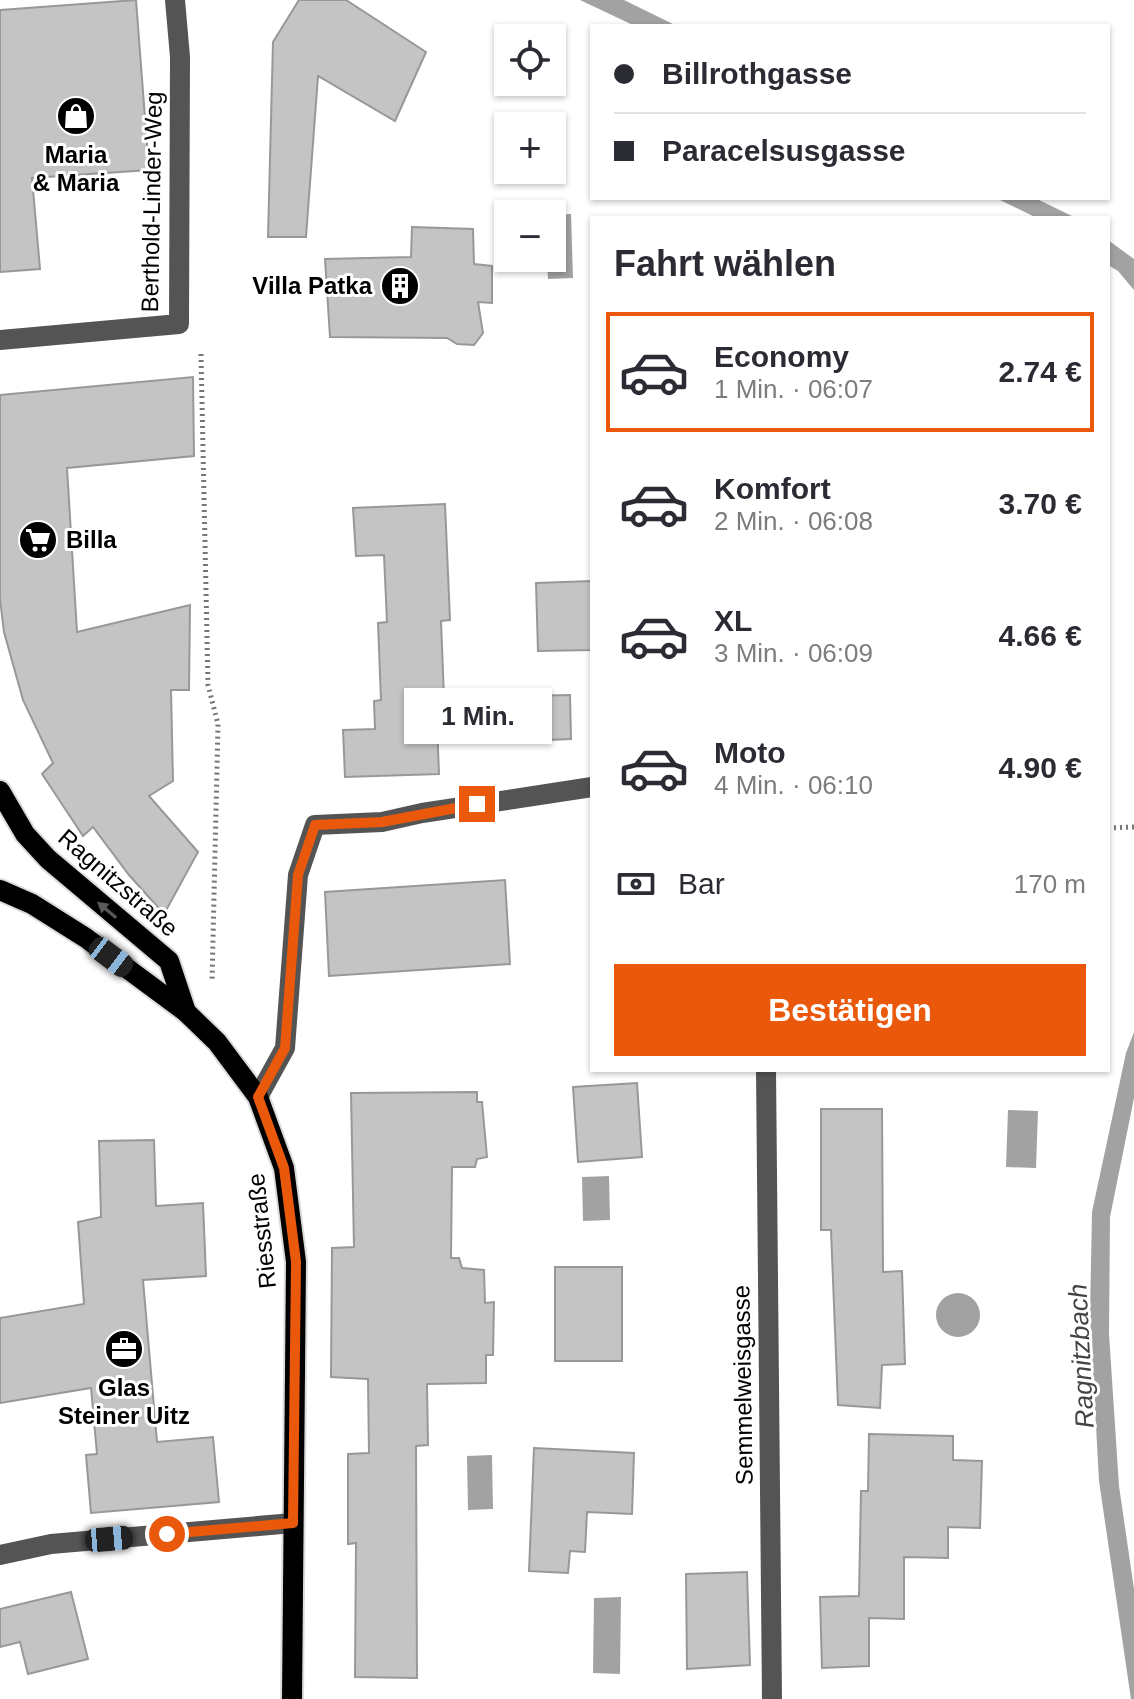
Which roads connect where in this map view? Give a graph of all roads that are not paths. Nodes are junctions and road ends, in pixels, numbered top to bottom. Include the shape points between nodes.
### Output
1 (175, 0) edge
2 (0, 340) edge
3 (590, 787) edge
4 (1, 795) edge
5 (0, 826) edge
6 (0, 890) edge
7 (186, 1012) junction
8 (766, 1072) edge
9 (258, 1097) junction
10 (293, 1523) junction
11 (0, 1555) edge
12 (292, 1699) edge
13 (772, 1699) edge

1 - 2 street, Berthold-Linder-Weg via 180,57 179,324
3 - 9 street via 382,822 315,825 298,875 285,1048
4 - 5 main road, Ragnitzstraße
7 -> 4 main road, Ragnitzstraße via 169,961 48,859
6 - 7 main road, Riesstraße via 86,938
7 - 9 main road, Riesstraße via 217,1042
8 - 13 street, Semmelweisgasse
9 - 10 main road, Riesstraße via 284,1168 296,1262
10 - 11 street via 51,1544
10 - 12 main road, Riesstraße

